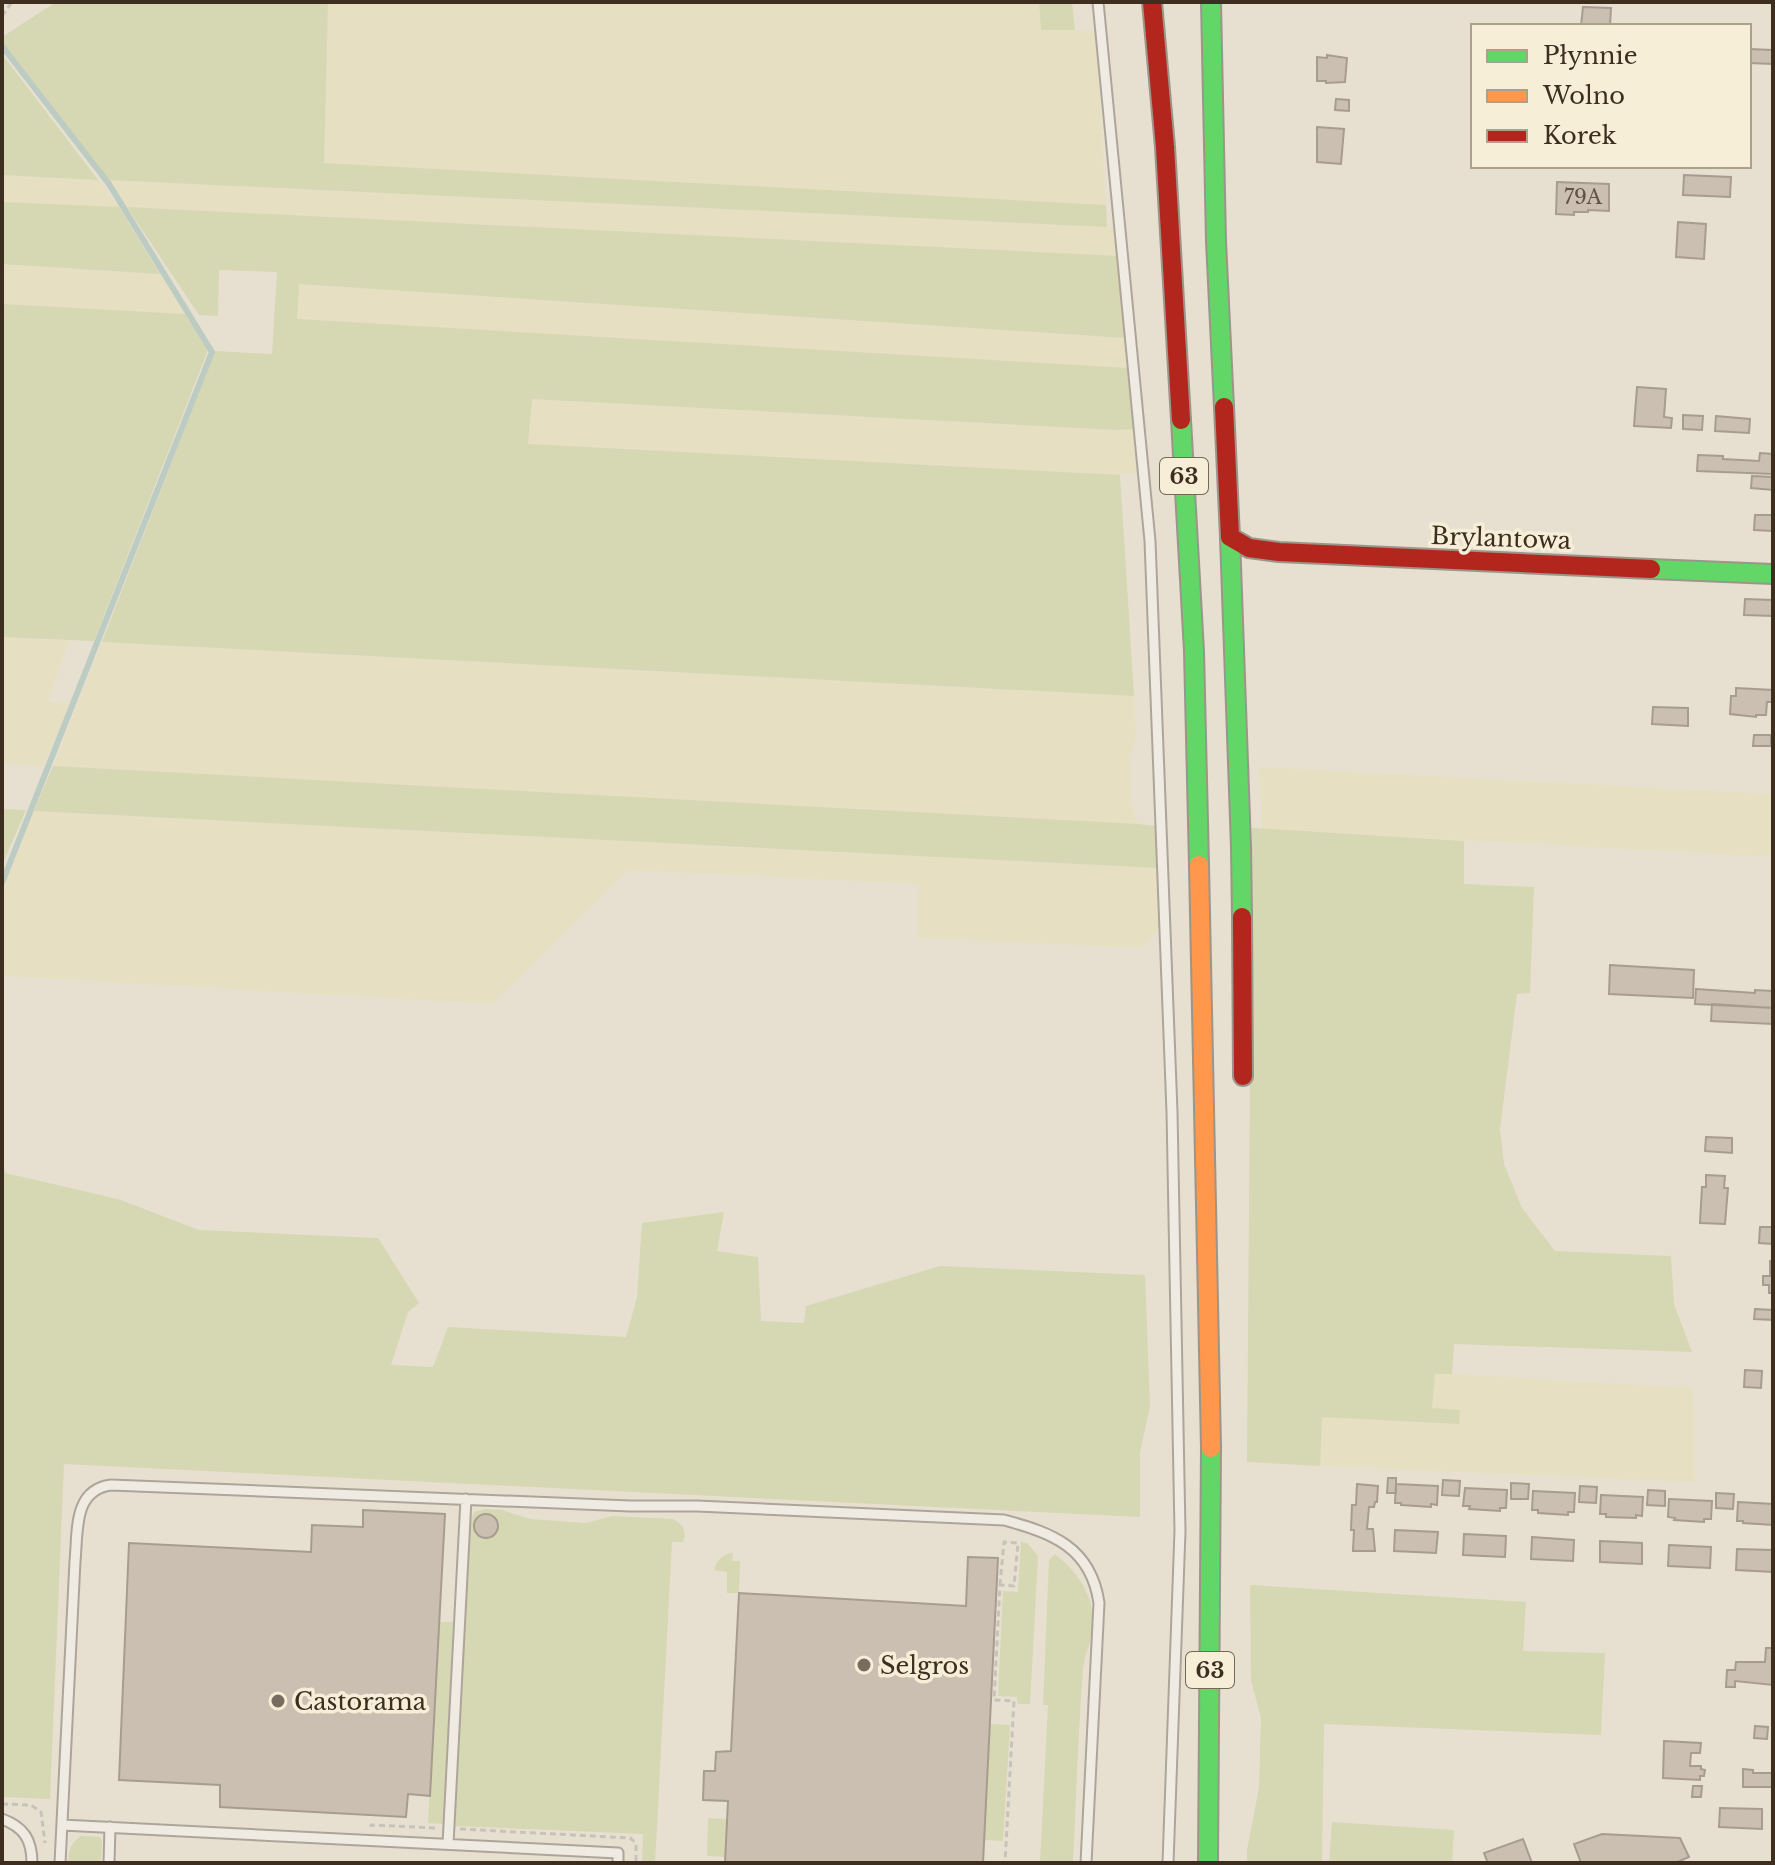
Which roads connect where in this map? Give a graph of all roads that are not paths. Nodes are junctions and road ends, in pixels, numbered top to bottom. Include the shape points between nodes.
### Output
1 (1098, 2) edge
2 (1152, 2) edge
3 (1211, 2) edge
4 (1230, 537) junction
5 (1773, 574) edge
6 (1243, 1076) dead end
7 (466, 1499) junction
8 (2, 1819) edge
9 (62, 1825) junction
10 (110, 1827) junction
11 (448, 1844) junction
12 (32, 1863) edge
13 (60, 1863) edge
14 (109, 1863) edge
15 (618, 1863) edge
16 (1086, 1863) edge
17 (1168, 1863) edge
18 (1208, 1863) edge

1 - 17 lane via 1150,541 1172,1112 1180,1531
2 - 18 main road, 63 via 1194,651 1212,1477
3 - 4 main road
4 - 5 main road, Brylantowa via 1249,548 1279,552
4 - 6 main road
7 - 9 lane via 111,1485 93,1490 82,1504 75,1561
7 - 11 lane
7 - 16 lane via 1004,1520 1046,1533 1085,1563 1099,1603
8 - 12 lane via 19,1828 32,1847
9 - 10 lane
9 - 13 lane
10 - 11 lane
10 - 14 lane
11 - 15 lane via 618,1853

